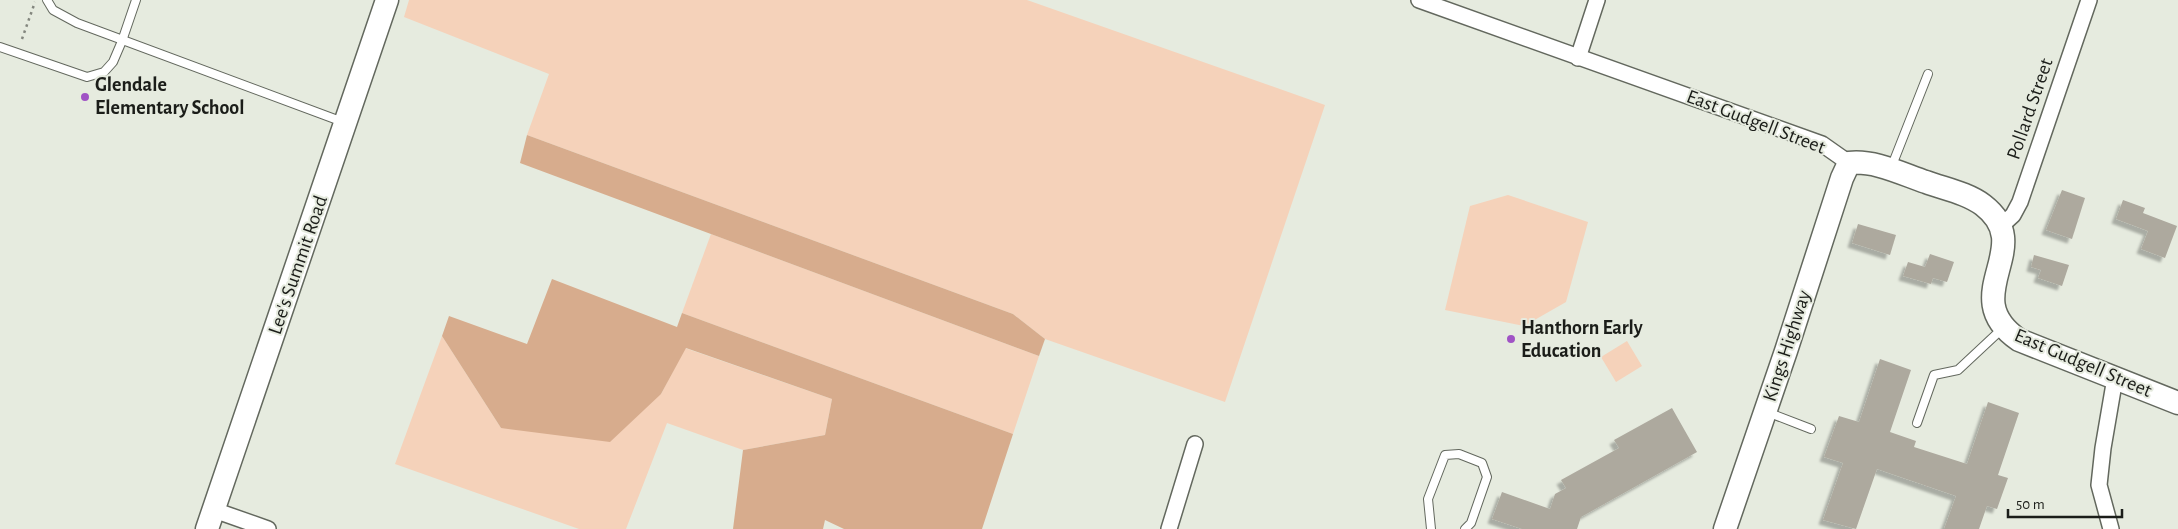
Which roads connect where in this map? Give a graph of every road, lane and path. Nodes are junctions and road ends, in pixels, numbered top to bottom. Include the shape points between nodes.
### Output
1 (36, 0) edge
2 (47, 0) edge
3 (136, 0) edge
4 (387, 0) edge
5 (1419, 0) edge
6 (1596, 0) edge
7 (2088, 0) edge
8 (22, 39) dead end
9 (122, 40) junction
10 (0, 47) edge
11 (1578, 58) junction
12 (1928, 74) dead end
13 (346, 123) junction
14 (1849, 162) junction
15 (1890, 170) junction
16 (2001, 226) junction
17 (2004, 328) junction
18 (2114, 378) junction
19 (2178, 403) edge
20 (1766, 412) junction
21 (1917, 423) dead end
22 (1811, 428) dead end
23 (1195, 444) dead end
24 (211, 519) edge
25 (268, 529) edge
26 (1168, 529) edge
27 (1431, 529) edge
28 (1465, 529) edge
29 (1725, 529) edge
30 (2111, 529) edge

1 - 8 path
2 - 9 lane via 53,10 77,24
3 - 9 lane
4 - 13 street, Lee's Summit Road
5 - 11 street, East Gudgell Street
6 - 11 street
7 - 16 street, Pollard Street via 2020,202 2013,215
9 - 10 lane via 113,62 104,72 87,77
9 - 13 lane
11 - 14 street, East Gudgell Street via 1822,144
12 - 15 lane
13 - 24 street, Lee's Summit Road
14 - 15 street, East Gudgell Street via 1870,163
14 - 20 street, Kings Highway
15 - 16 street, East Gudgell Street via 1975,200 1993,214
16 - 17 street, East Gudgell Street via 2004,242 1993,302
17 - 18 street, East Gudgell Street via 2020,340
17 - 21 lane via 1958,370 1934,375
18 - 19 street, East Gudgell Street
18 - 30 street via 2099,484
20 - 22 lane
20 - 29 street, Kings Highway
23 - 26 street
24 - 25 street
27 - 28 lane via 1428,499 1446,455 1459,454 1482,463 1487,477

